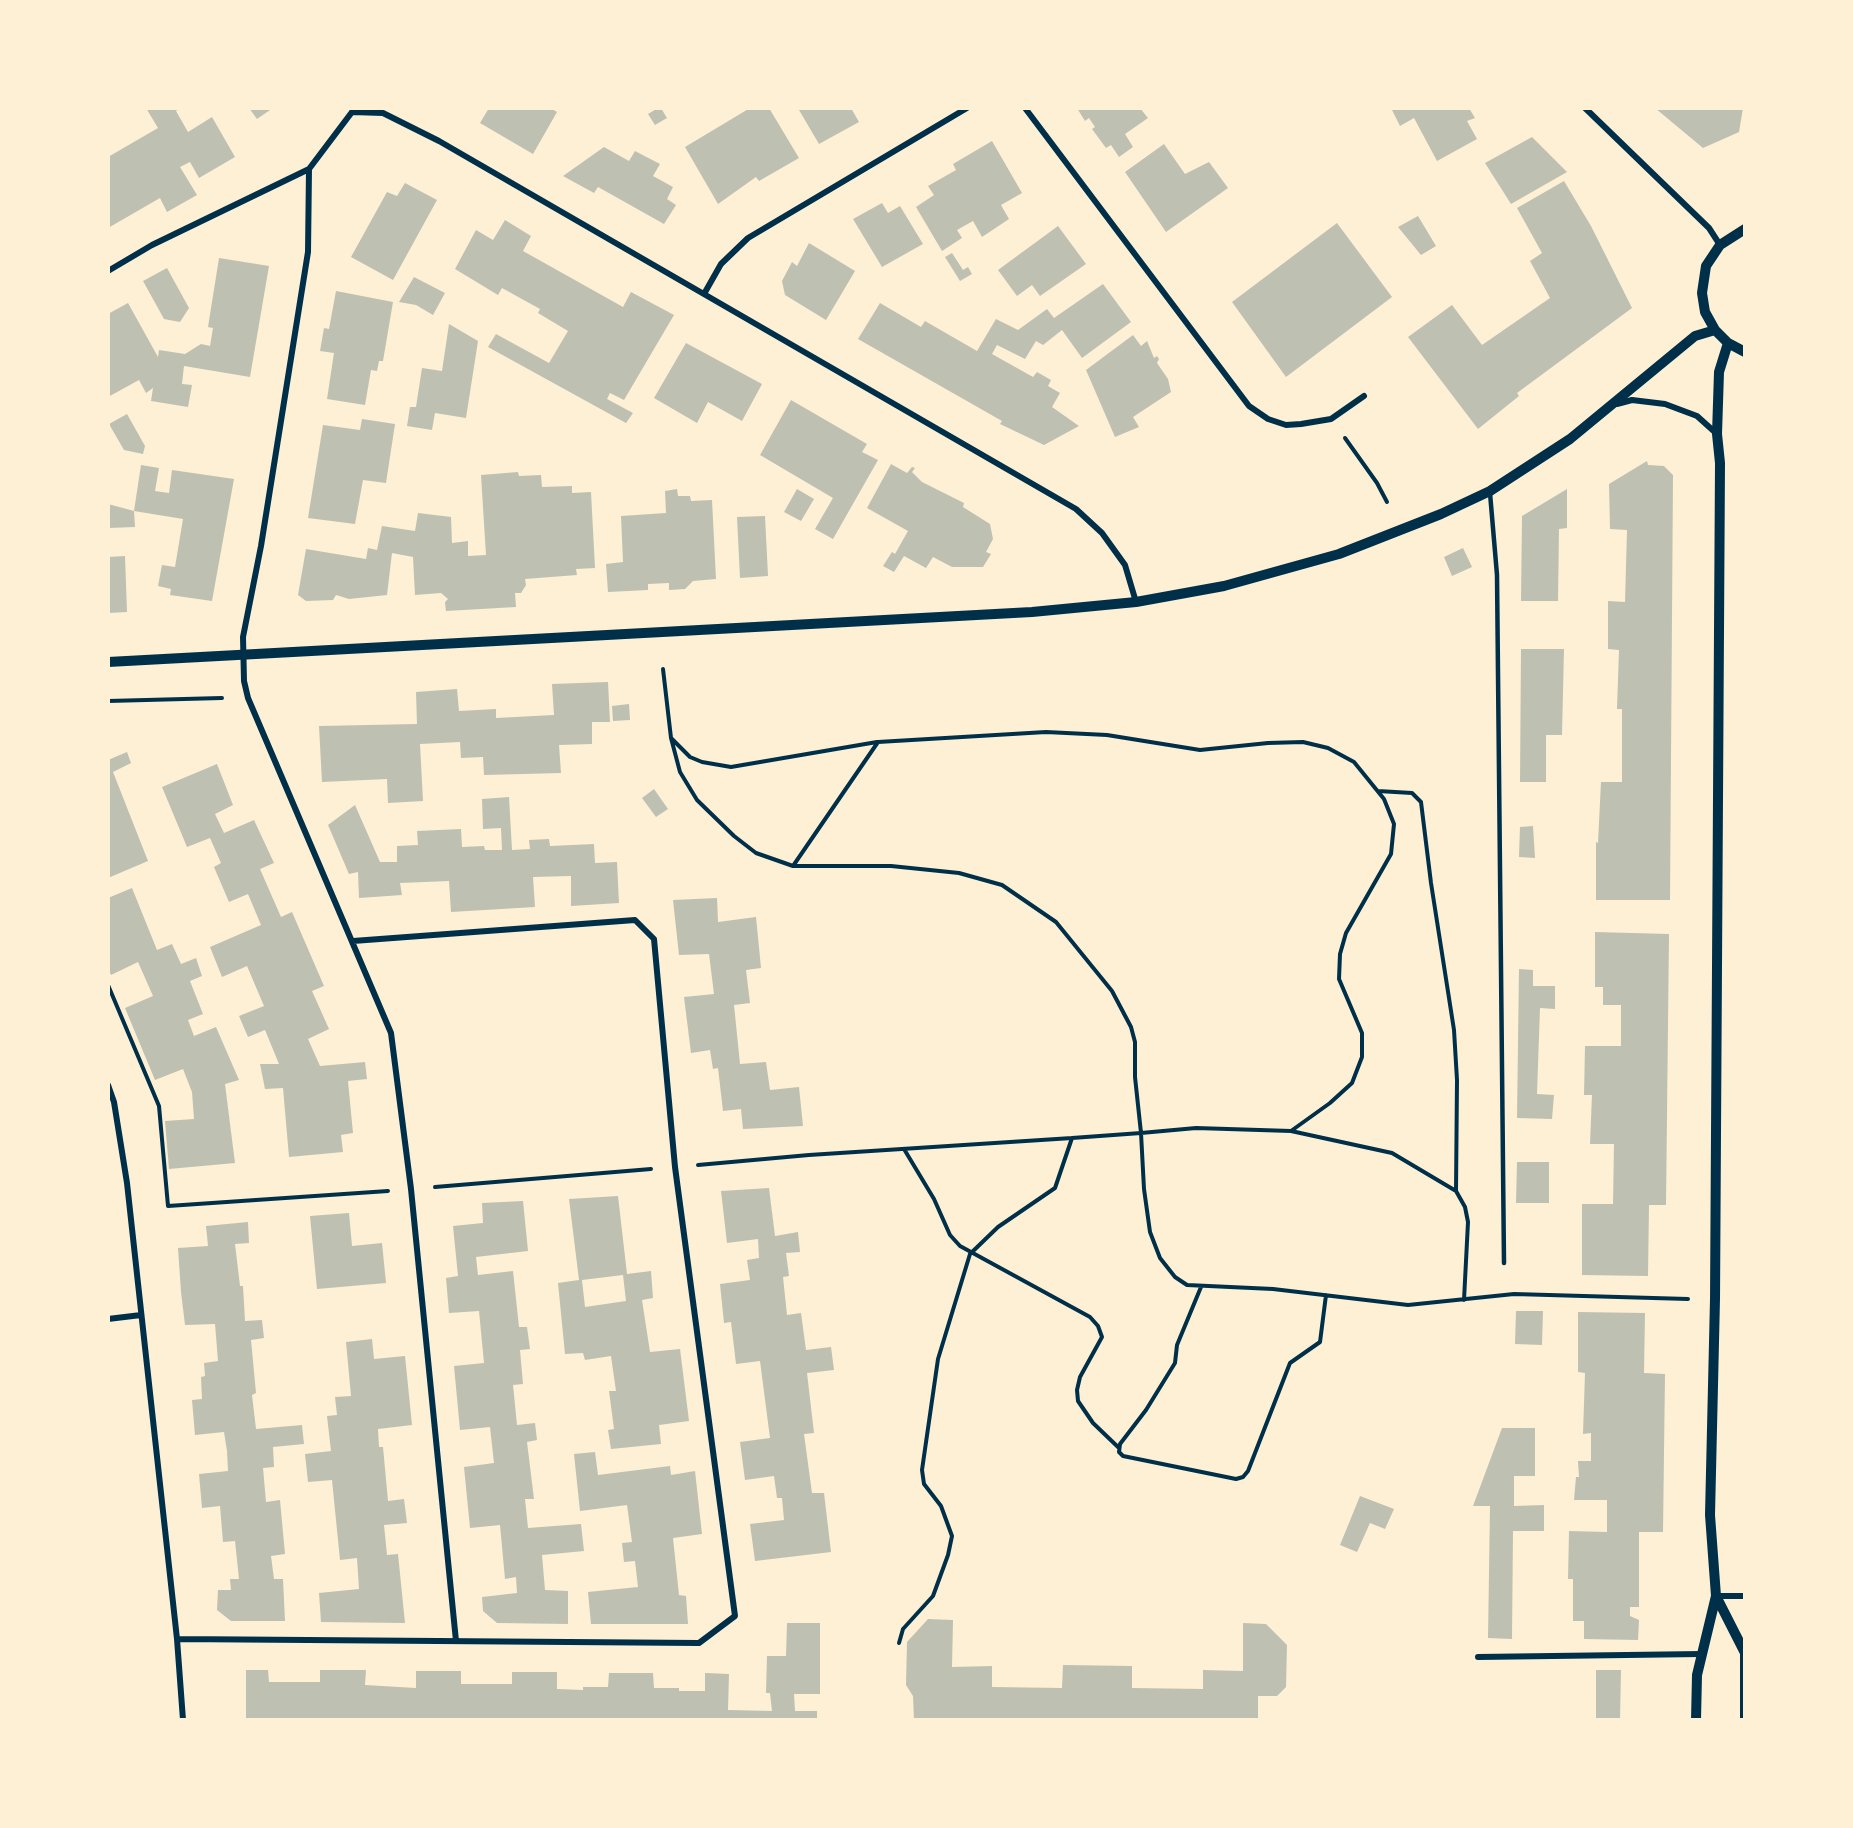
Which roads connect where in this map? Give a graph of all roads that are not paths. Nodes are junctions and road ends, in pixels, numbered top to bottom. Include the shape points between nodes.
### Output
1 (967, 108) edge
2 (1025, 108) edge
3 (1584, 108) edge
4 (350, 110) edge
5 (386, 111) edge
6 (309, 169) junction
7 (1745, 229) edge
8 (1720, 245) junction
9 (108, 272) edge
10 (704, 294) junction
11 (1715, 330) junction
12 (1728, 343) junction
13 (1745, 352) edge
14 (1364, 396) dead end
15 (1616, 404) junction
16 (1717, 434) junction
17 (1490, 491) junction
18 (1136, 602) junction
19 (243, 655) junction
20 (108, 662) edge
21 (353, 941) junction
22 (108, 1085) edge
23 (1504, 1263) dead end
24 (141, 1315) junction
25 (108, 1319) edge
26 (1716, 1596) junction
27 (1745, 1596) edge
28 (177, 1640) junction
29 (456, 1641) junction
30 (1701, 1654) junction
31 (1478, 1656) dead end
32 (183, 1720) edge
33 (1696, 1720) edge
34 (1745, 1720) edge

1 - 10 street via 748,238 722,264
2 - 14 street via 1249,406 1286,425 1331,419
3 - 8 street via 1709,228
4 - 5 street
4 - 6 street
5 - 10 street
6 - 9 street via 152,245
6 - 19 street via 308,252
7 - 8 street
8 - 11 street via 1706,266 1702,293 1705,312
10 - 18 street via 1076,509 1102,533 1125,565
11 - 12 street
11 - 15 street via 1695,336
12 - 13 street
12 - 16 street via 1719,372
15 - 16 street via 1632,400 1665,404 1697,416
15 - 17 street
16 - 26 street via 1720,463 1715,1299 1710,1515
17 - 18 street via 1339,554 1224,586
17 - 23 lane via 1497,575
18 - 19 street via 1032,612
19 - 20 street
19 - 21 street via 248,698
21 - 29 street via 391,1033 411,1189
21 - 29 street via 635,920 654,939 675,1167 735,1616 699,1643
22 - 24 street via 127,1183
24 - 25 street
24 - 28 street
26 - 27 street
26 - 30 street
26 - 34 street via 1745,1653
28 - 29 street
28 - 32 street
30 - 31 street
30 - 33 street

